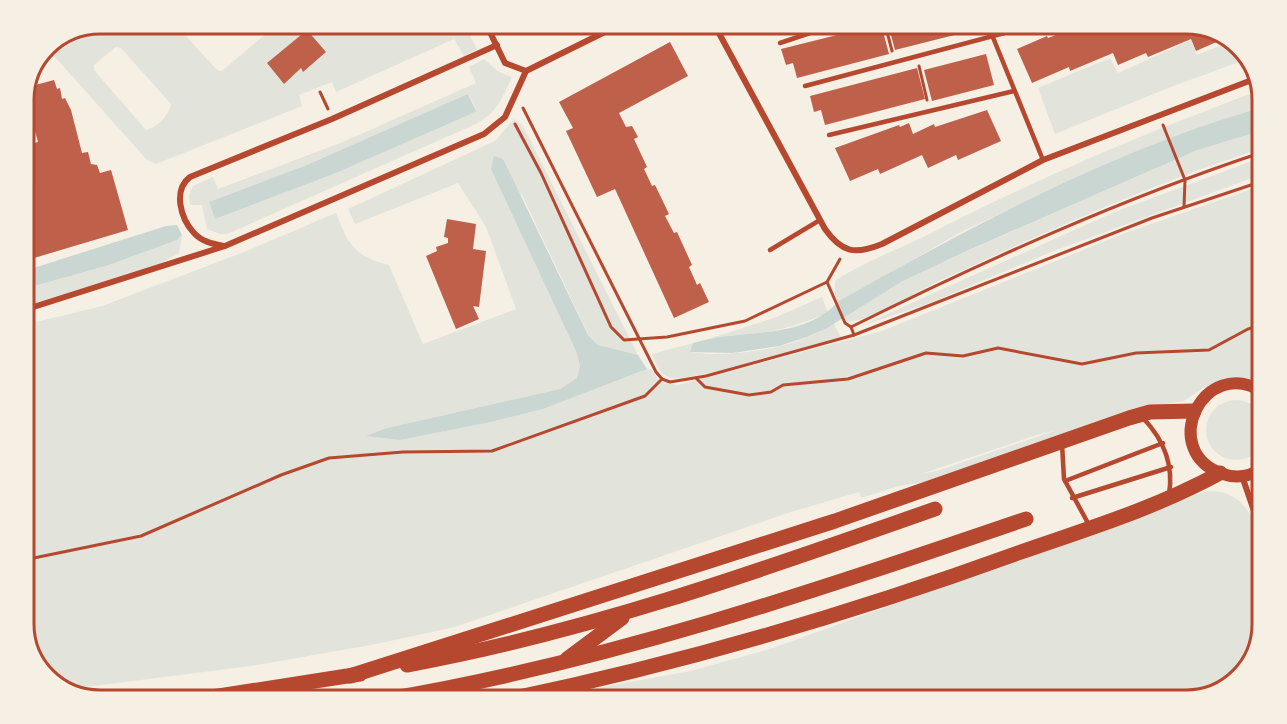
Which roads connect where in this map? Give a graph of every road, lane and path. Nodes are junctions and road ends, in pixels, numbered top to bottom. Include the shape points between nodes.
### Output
1 (491, 34) edge
2 (601, 34) edge
3 (719, 34) edge
4 (807, 34) edge
5 (887, 34) edge
6 (995, 34) edge
7 (992, 35) junction
8 (780, 43) dead end
9 (497, 45) junction
10 (916, 55) junction
11 (894, 61) junction
12 (526, 71) junction
13 (1249, 81) edge
14 (805, 86) dead end
15 (1014, 91) junction
16 (320, 92) dead end
17 (515, 96) junction
18 (930, 111) junction
19 (505, 117) junction
20 (332, 119) junction
21 (829, 135) dead end
22 (1167, 136) dead end
23 (1252, 156) edge
24 (1043, 160) junction
25 (1185, 180) junction
26 (1252, 185) edge
27 (1184, 207) junction
28 (820, 220) junction
29 (225, 246) junction
30 (846, 249) junction
31 (770, 250) dead end
32 (827, 282) junction
33 (35, 306) edge
34 (851, 327) junction
35 (1252, 328) edge
36 (854, 335) junction
37 (640, 340) junction
38 (696, 378) junction
39 (662, 379) junction
40 (1252, 387) edge
41 (1194, 411) junction
42 (1141, 415) junction
43 (1062, 442) junction
44 (1163, 443) junction
45 (1171, 467) junction
46 (1220, 473) junction
47 (1252, 474) edge
48 (1242, 476) junction
49 (1065, 481) junction
50 (1072, 498) junction
51 (1167, 500) junction
52 (1252, 505) edge
53 (935, 509) dead end
54 (1026, 519) dead end
55 (1090, 527) junction
56 (35, 558) edge
57 (629, 612) junction
58 (562, 663) junction
59 (350, 676) junction
60 (258, 690) edge
61 (431, 690) edge
62 (549, 690) edge

1 - 9 street
2 - 12 street
3 - 28 street
4 - 8 lane
5 - 11 path
6 - 7 lane
7 - 10 lane
7 - 15 lane
9 - 12 street via 505,63
9 - 20 street
10 - 11 lane
10 - 18 path
11 - 14 lane
12 - 17 street
13 - 24 street
15 - 18 lane
15 - 24 lane
16 - 20 path
17 - 19 street
17 - 37 path
18 - 21 lane
19 - 29 street via 484,134
19 - 37 path via 517,126 541,173 611,327 624,340
20 - 29 street via 185,181 179,198 193,233
22 - 25 path
23 - 25 path
24 - 30 street via 882,244 866,250
25 - 27 path
25 - 34 path via 1031,243
26 - 27 path
27 - 36 path
28 - 30 street via 834,242
28 - 31 lane
29 - 33 street
30 - 32 path
32 - 34 path via 845,323
32 - 37 path via 745,321
34 - 36 path
35 - 38 path via 1209,350 1136,353 1082,363 999,348 963,356 926,353 848,379 783,385 771,392 749,395 705,387
36 - 38 path
37 - 39 path
38 - 39 path via 670,382
39 - 56 path via 645,396 492,451 328,458 141,536
40 - 41 main road via 1226,385 1207,394
41 - 42 main road
41 - 46 main road via 1192,444 1206,465
42 - 43 main road
42 - 44 lane
43 - 49 lane
43 - 59 main road via 835,521
44 - 45 lane
44 - 49 lane
45 - 50 lane
45 - 51 lane
46 - 48 main road
46 - 51 main road
47 - 48 main road
48 - 52 street
49 - 50 lane
50 - 55 lane
51 - 55 main road
53 - 57 main road via 748,576
54 - 58 main road via 817,590 647,642
55 - 62 main road via 811,624
57 - 58 main road
57 - 59 main road via 572,629
58 - 61 main road
59 - 60 main road

